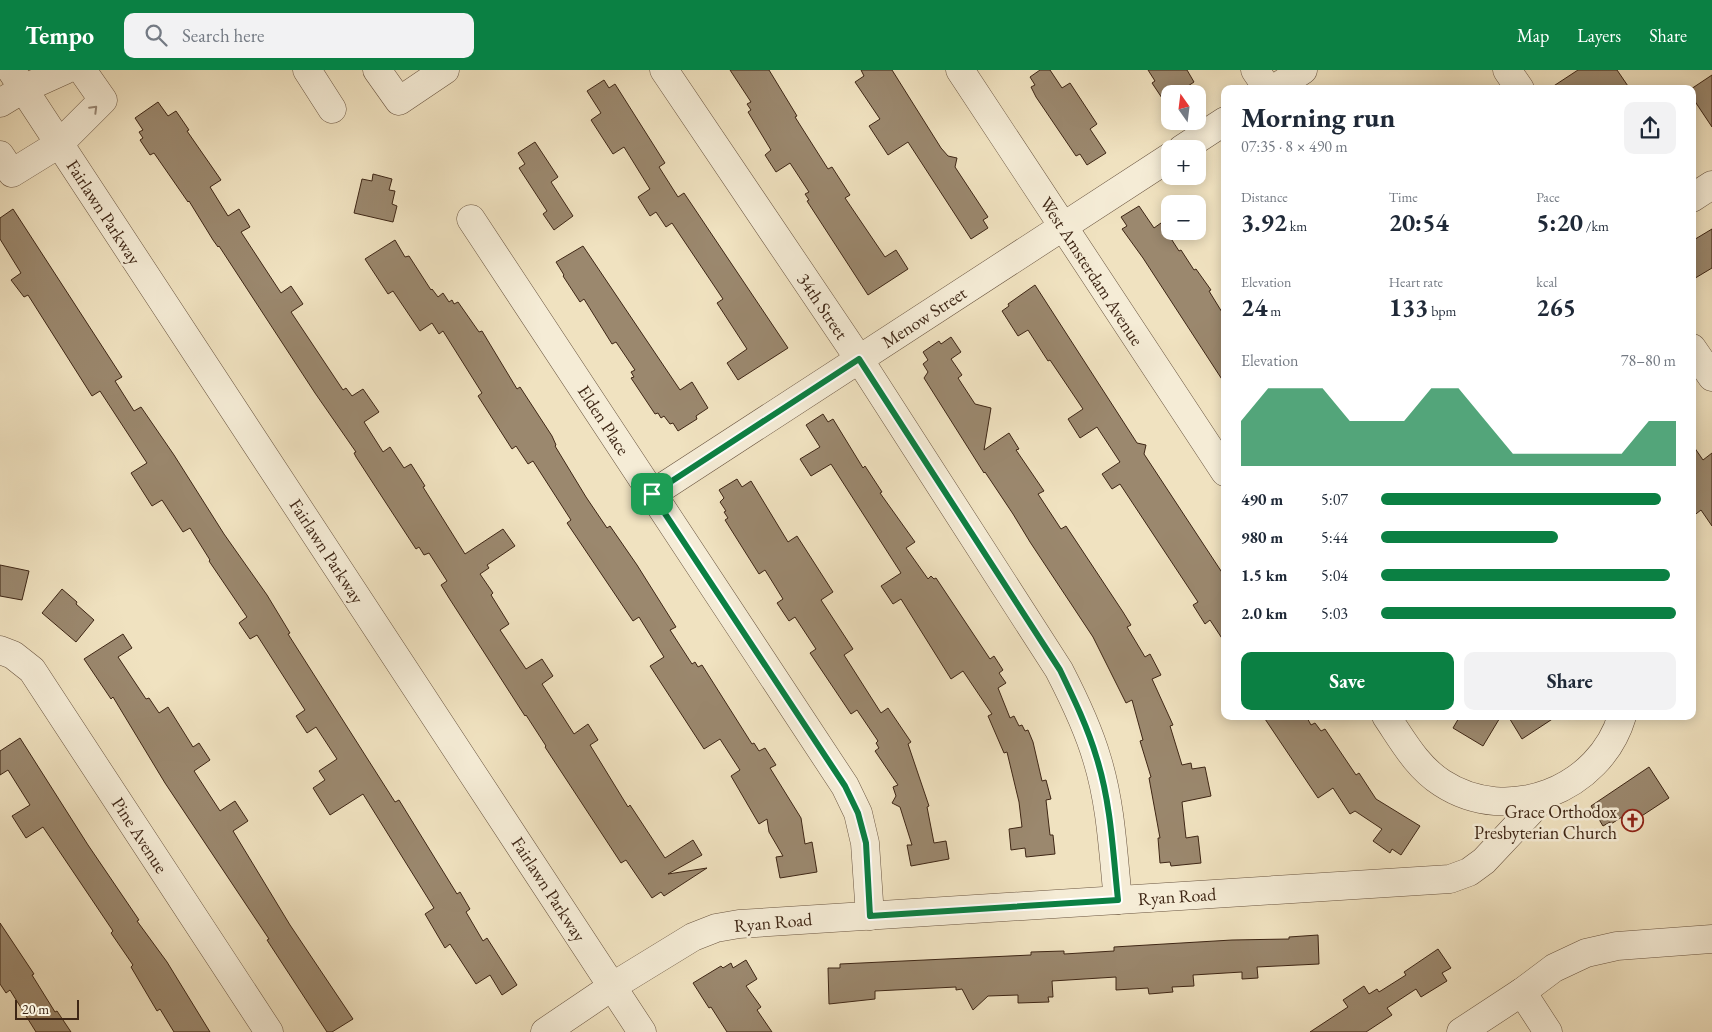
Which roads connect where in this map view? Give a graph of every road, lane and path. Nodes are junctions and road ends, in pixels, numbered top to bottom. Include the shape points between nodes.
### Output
1 (65, 70) edge
2 (82, 70) edge
3 (307, 70) edge
4 (377, 70) edge
5 (445, 70) edge
6 (664, 70) edge
7 (960, 70) edge
8 (1255, 70) edge
9 (1303, 70) edge
10 (1507, 70) edge
11 (17, 80) edge
12 (1265, 85) edge
13 (1280, 85) edge
14 (1517, 85) edge
15 (0, 104) edge
16 (332, 109) dead end
17 (1221, 124) edge
18 (1196, 140) edge
19 (59, 144) junction
20 (1161, 163) edge
21 (4, 170) edge
22 (1712, 185) edge
23 (1696, 195) edge
24 (471, 218) dead end
25 (1063, 226) junction
26 (1696, 354) edge
27 (859, 359) junction
28 (1712, 377) edge
29 (1221, 466) edge
30 (652, 494) junction
31 (0, 650) edge
32 (1389, 720) edge
33 (1621, 720) edge
34 (1545, 796) junction
35 (1118, 900) junction
36 (870, 916) junction
37 (1712, 939) edge
38 (613, 986) junction
39 (1522, 992) junction
40 (269, 1032) edge
41 (545, 1032) edge
42 (642, 1032) edge
43 (1461, 1032) edge
44 (1548, 1032) edge

1 - 11 street
19 -> 2 street via 103,100
3 - 16 street
4 - 5 street via 399,102
6 - 27 street, 34th Street
7 - 25 street, West Amsterdam Avenue
8 - 12 street
9 - 13 street
10 - 14 street
11 - 15 street
11 - 19 street, Fairlawn Parkway
17 - 18 street
19 - 21 street
19 - 38 street, Fairlawn Parkway
20 - 25 street, Menow Street
22 - 23 street
24 - 30 street, Elden Place
25 - 27 street, Menow Street
25 - 29 street, West Amsterdam Avenue
26 - 28 street
27 - 30 street, Menow Street
27 - 35 street, 34th Street via 1060,670 1081,714 1097,760 1107,800
30 - 36 street, Elden Place via 845,786 858,813 866,843
31 - 40 street, Pine Avenue via 32,670
32 - 34 street via 1415,759 1443,784 1492,801 1520,801
33 - 34 street via 1606,750 1591,768 1573,782
34 - 35 street, Ryan Road via 1484,861 1469,872 1450,879
35 - 36 street, Ryan Road
36 - 38 street, Ryan Road via 716,928 693,937
37 - 39 street via 1626,945 1586,953 1554,968
38 - 41 street, Ryan Road
38 - 42 street, Fairlawn Parkway
39 - 43 street
39 - 44 street

